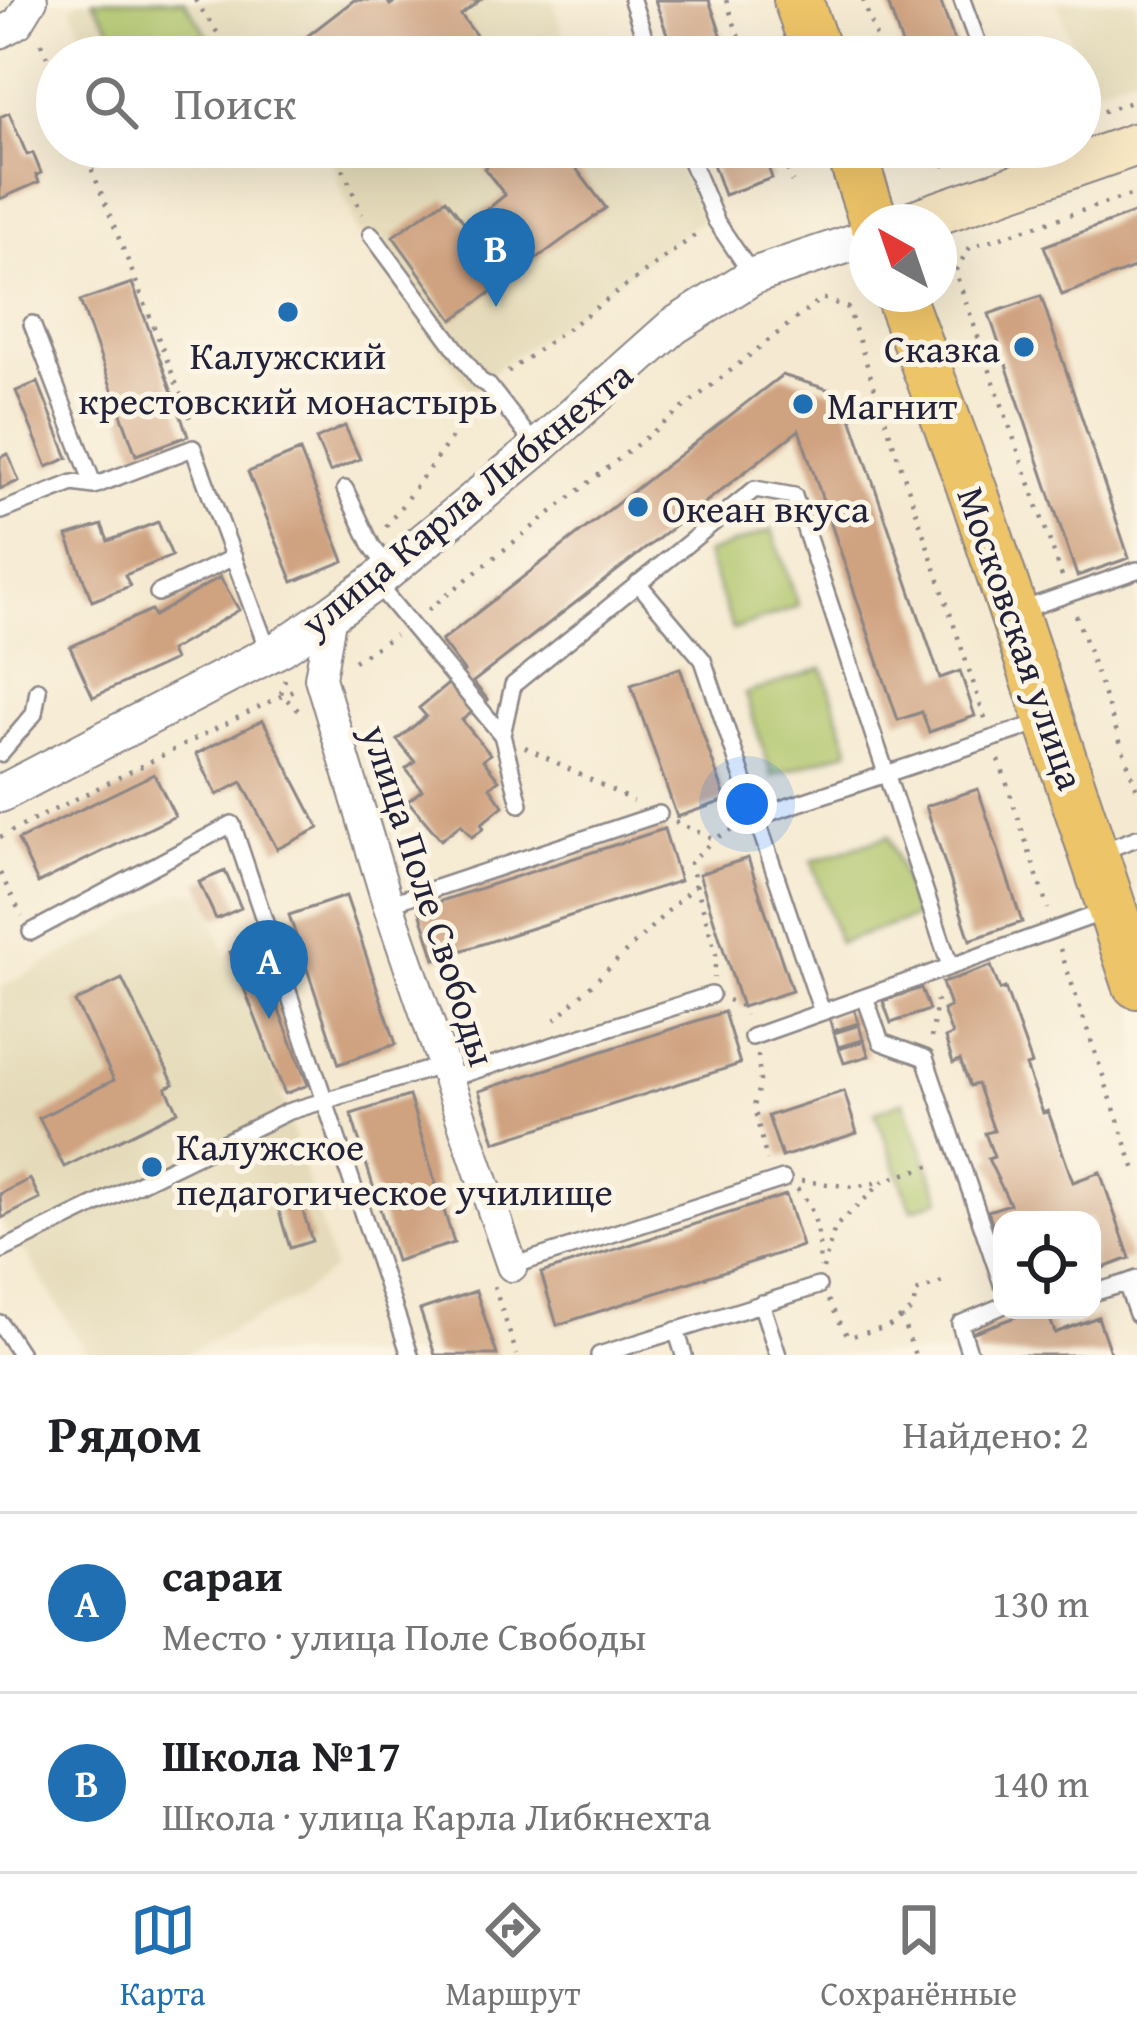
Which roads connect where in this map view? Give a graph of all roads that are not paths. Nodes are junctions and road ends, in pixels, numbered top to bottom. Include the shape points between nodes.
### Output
1 (32, 0) edge
2 (632, 0) edge
3 (798, 0) edge
4 (962, 0) edge
5 (0, 34) edge
6 (644, 36) edge
7 (811, 36) edge
8 (975, 36) edge
9 (1137, 144) edge
10 (1101, 156) edge
11 (694, 168) edge
12 (856, 168) edge
13 (1068, 168) edge
14 (868, 204) edge
15 (957, 206) edge
16 (370, 234) road end
17 (849, 244) edge
18 (753, 276) junction
19 (906, 312) edge
20 (32, 325) dead end
21 (537, 448) junction
22 (94, 486) junction
23 (345, 489) dead end
24 (2, 511) edge
25 (234, 557) junction
26 (379, 566) junction
27 (1137, 570) edge
28 (638, 583) junction
29 (158, 593) dead end
30 (1014, 613) junction
31 (331, 614) junction
32 (269, 653) junction
33 (38, 689) dead end
34 (1050, 719) junction
35 (502, 735) junction
36 (885, 774) junction
37 (5, 778) edge
38 (520, 804) dead end
39 (659, 814) road end
40 (758, 818) junction
41 (1116, 846) edge
42 (388, 904) junction
43 (1112, 909) junction
44 (31, 932) road end
45 (950, 966) junction
46 (1137, 984) edge
47 (711, 995) road end
48 (865, 997) junction
49 (822, 1012) junction
50 (752, 1037) road end
51 (446, 1072) junction
52 (326, 1102) junction
53 (783, 1179) road end
54 (0, 1251) edge
55 (993, 1258) edge
56 (512, 1266) joint
57 (1131, 1281) edge
58 (818, 1286) road end
59 (1101, 1290) edge
60 (760, 1303) junction
61 (993, 1310) edge
62 (1137, 1314) edge
63 (0, 1323) edge
64 (676, 1330) junction
65 (21, 1355) edge
66 (410, 1355) edge
67 (598, 1355) edge
68 (684, 1355) edge
69 (778, 1355) edge
70 (970, 1355) edge

1 - 5 street
2 - 6 lane
3 - 7 main road
4 - 8 lane
9 - 10 main road
11 - 18 lane
12 - 14 main road
13 - 15 main road
16 - 21 lane
17 - 18 street, улица Карла Либкнехта
18 - 21 street, улица Карла Либкнехта via 674,326
19 - 30 main road, Московская улица
20 - 22 lane
21 - 26 street, улица Карла Либкнехта
22 - 24 lane via 73,483
22 - 25 lane via 193,448
23 - 26 lane
25 - 29 lane
25 - 32 lane
26 - 31 street, улица Карла Либкнехта
26 - 35 lane via 410,625
27 - 30 lane
28 - 35 lane via 513,686
28 - 36 lane via 755,489 794,496
28 - 40 lane via 703,660
30 - 34 main road, Московская улица
31 - 32 street, улица Карла Либкнехта
31 - 42 street, улица Поле Свободы via 320,678
32 - 37 street, улица Карла Либкнехта
33 - 37 lane
34 - 36 lane
34 - 41 main road, Московская улица
35 - 38 lane
36 - 40 lane
36 - 45 lane
39 - 42 lane
40 - 49 lane
41 - 43 main road, Московская улица
42 - 51 street, улица Поле Свободы
43 - 45 lane
43 - 46 main road, Московская улица
44 - 52 lane via 232,824
45 - 48 lane
47 - 51 lane via 516,1058
48 - 49 lane
48 - 55 lane via 881,1042 925,1058
49 - 50 lane
51 - 52 lane
51 - 56 street, улица Поле Свободы
52 - 54 lane via 287,1112
52 - 66 lane
53 - 56 lane
57 - 59 lane
57 - 62 lane
58 - 60 lane
60 - 64 lane
60 - 69 lane
61 - 70 lane via 960,1324
63 - 65 lane
64 - 67 lane
64 - 68 lane

